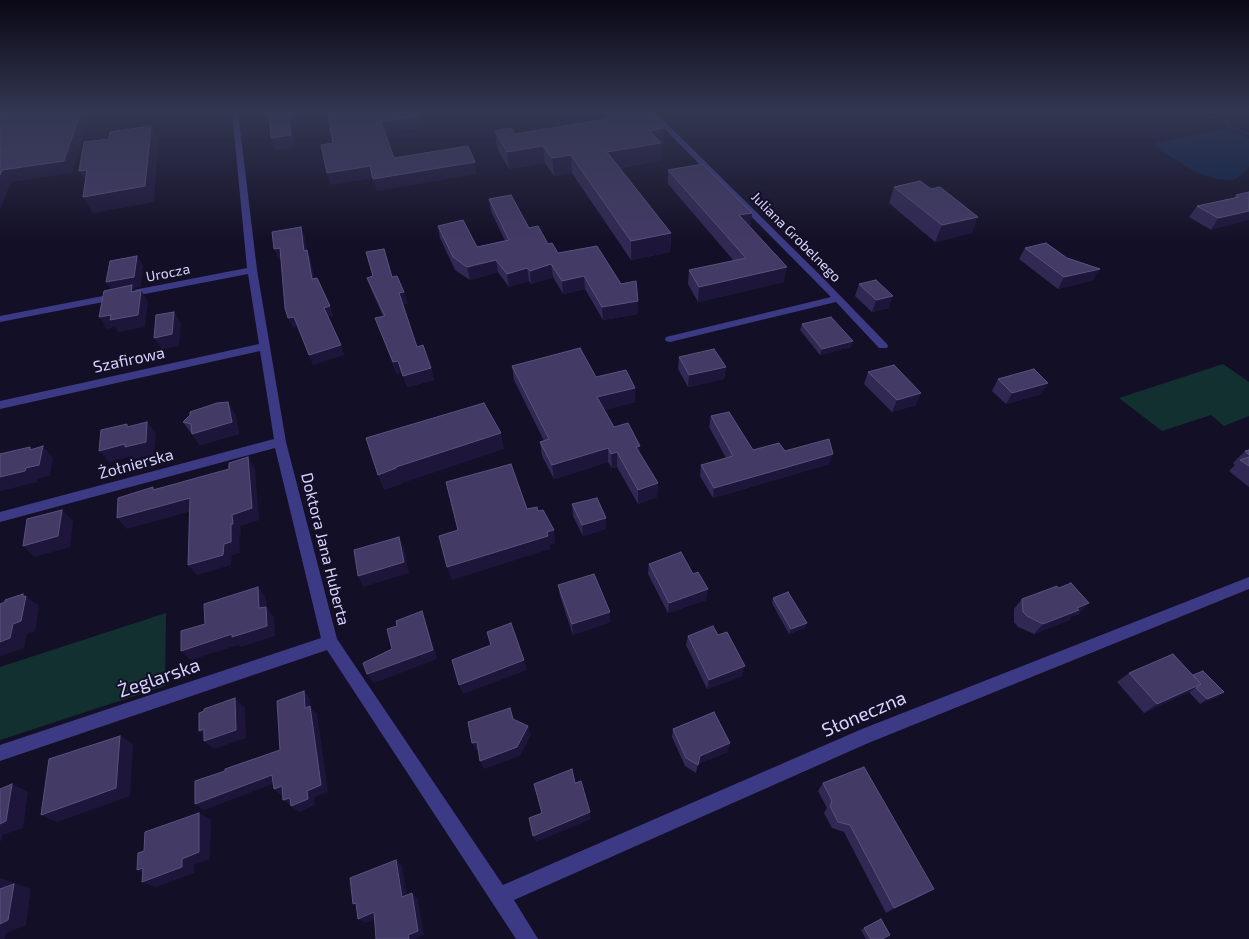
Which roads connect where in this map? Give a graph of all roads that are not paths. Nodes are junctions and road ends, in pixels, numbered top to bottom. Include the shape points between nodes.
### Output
1 (240, 155) edge
2 (694, 155) edge
3 (252, 270) junction
4 (837, 299) junction
5 (0, 319) edge
6 (670, 340) dead end
7 (264, 346) junction
8 (883, 346) dead end
9 (0, 405) edge
10 (280, 442) junction
11 (0, 517) edge
12 (1249, 583) edge
13 (330, 642) junction
14 (0, 752) edge
15 (501, 896) junction
16 (528, 939) edge

1 - 3 street, Doktora Jana Huberta
2 - 4 street, Juliana Grobelnego
3 - 5 street, Urocza
3 - 7 street, Doktora Jana Huberta
4 - 6 street, Juliana Grobelnego
4 - 8 street, Juliana Grobelnego
7 - 9 street, Szafirowa
7 - 10 street, Doktora Jana Huberta
10 - 11 street, Żołnierska
10 - 13 street, Doktora Jana Huberta
12 - 15 street, Słoneczna via 862,737
13 - 14 street, Żeglarska
13 - 15 street, Doktora Jana Huberta
15 - 16 street, Doktora Jana Huberta

